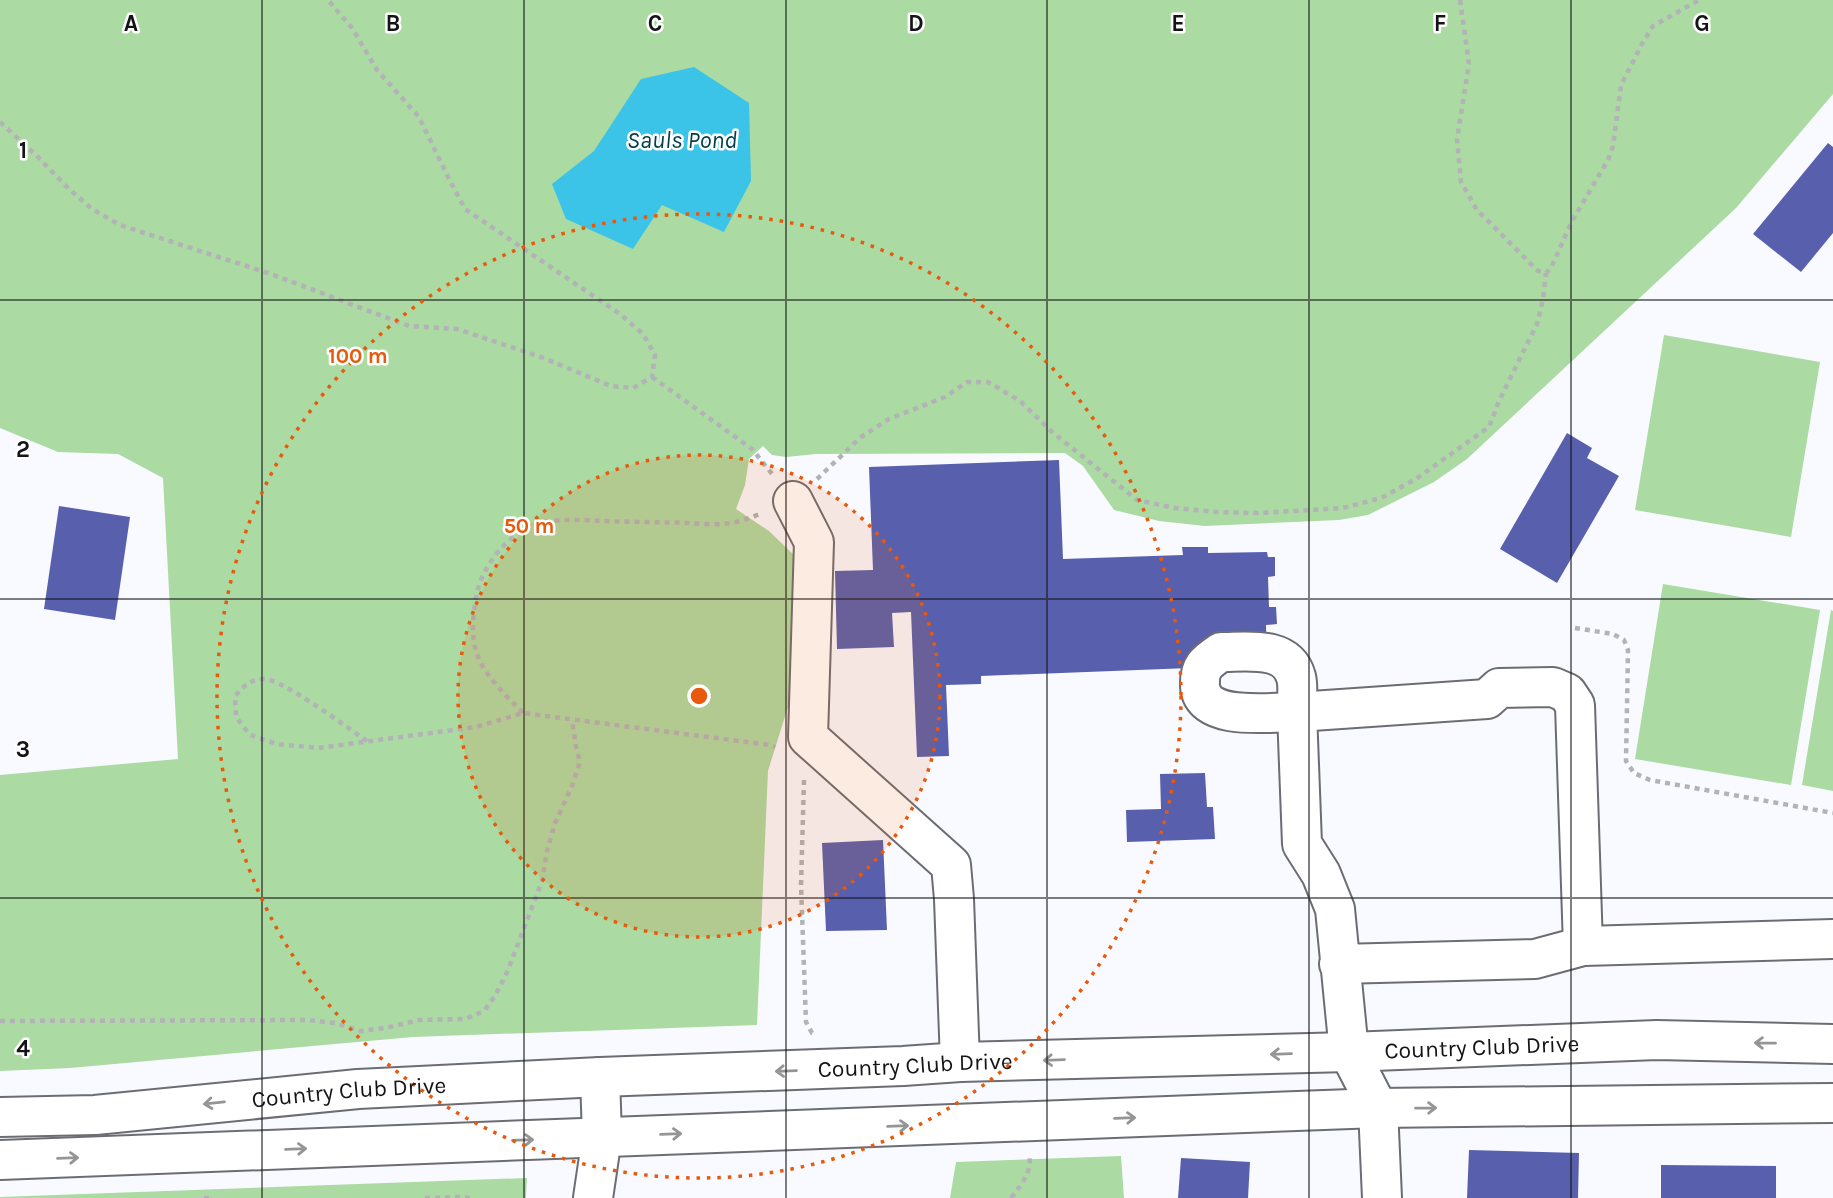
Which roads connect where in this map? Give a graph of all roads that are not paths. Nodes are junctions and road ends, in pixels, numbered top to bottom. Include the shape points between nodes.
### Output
1 (793, 501) road end
2 (1833, 939) edge
3 (1583, 946) junction
4 (1339, 964) junction
5 (1833, 1044) edge
6 (1349, 1052) junction
7 (960, 1062) junction
8 (600, 1077) junction
9 (1833, 1103) edge
10 (1378, 1108) junction
11 (0, 1117) edge
12 (602, 1137) junction
13 (0, 1160) edge
14 (593, 1198) edge
15 (1382, 1198) edge

1 - 7 main road via 814,542 807,737 951,865
2 - 3 main road
3 - 4 main road via 1535,959
3 - 4 main road via 1575,705 1567,693 1553,687 1499,688 1487,698 1297,712 1302,844 1335,909
4 - 6 main road
5 -> 6 main road, Country Club Drive via 1657,1040
6 -> 7 main road, Country Club Drive
6 - 10 main road
7 -> 8 main road, Country Club Drive
8 -> 11 main road, Country Club Drive via 358,1090 95,1115
8 - 12 main road
10 -> 9 main road
12 -> 10 main road
10 - 15 main road
13 -> 12 main road
12 - 14 main road

